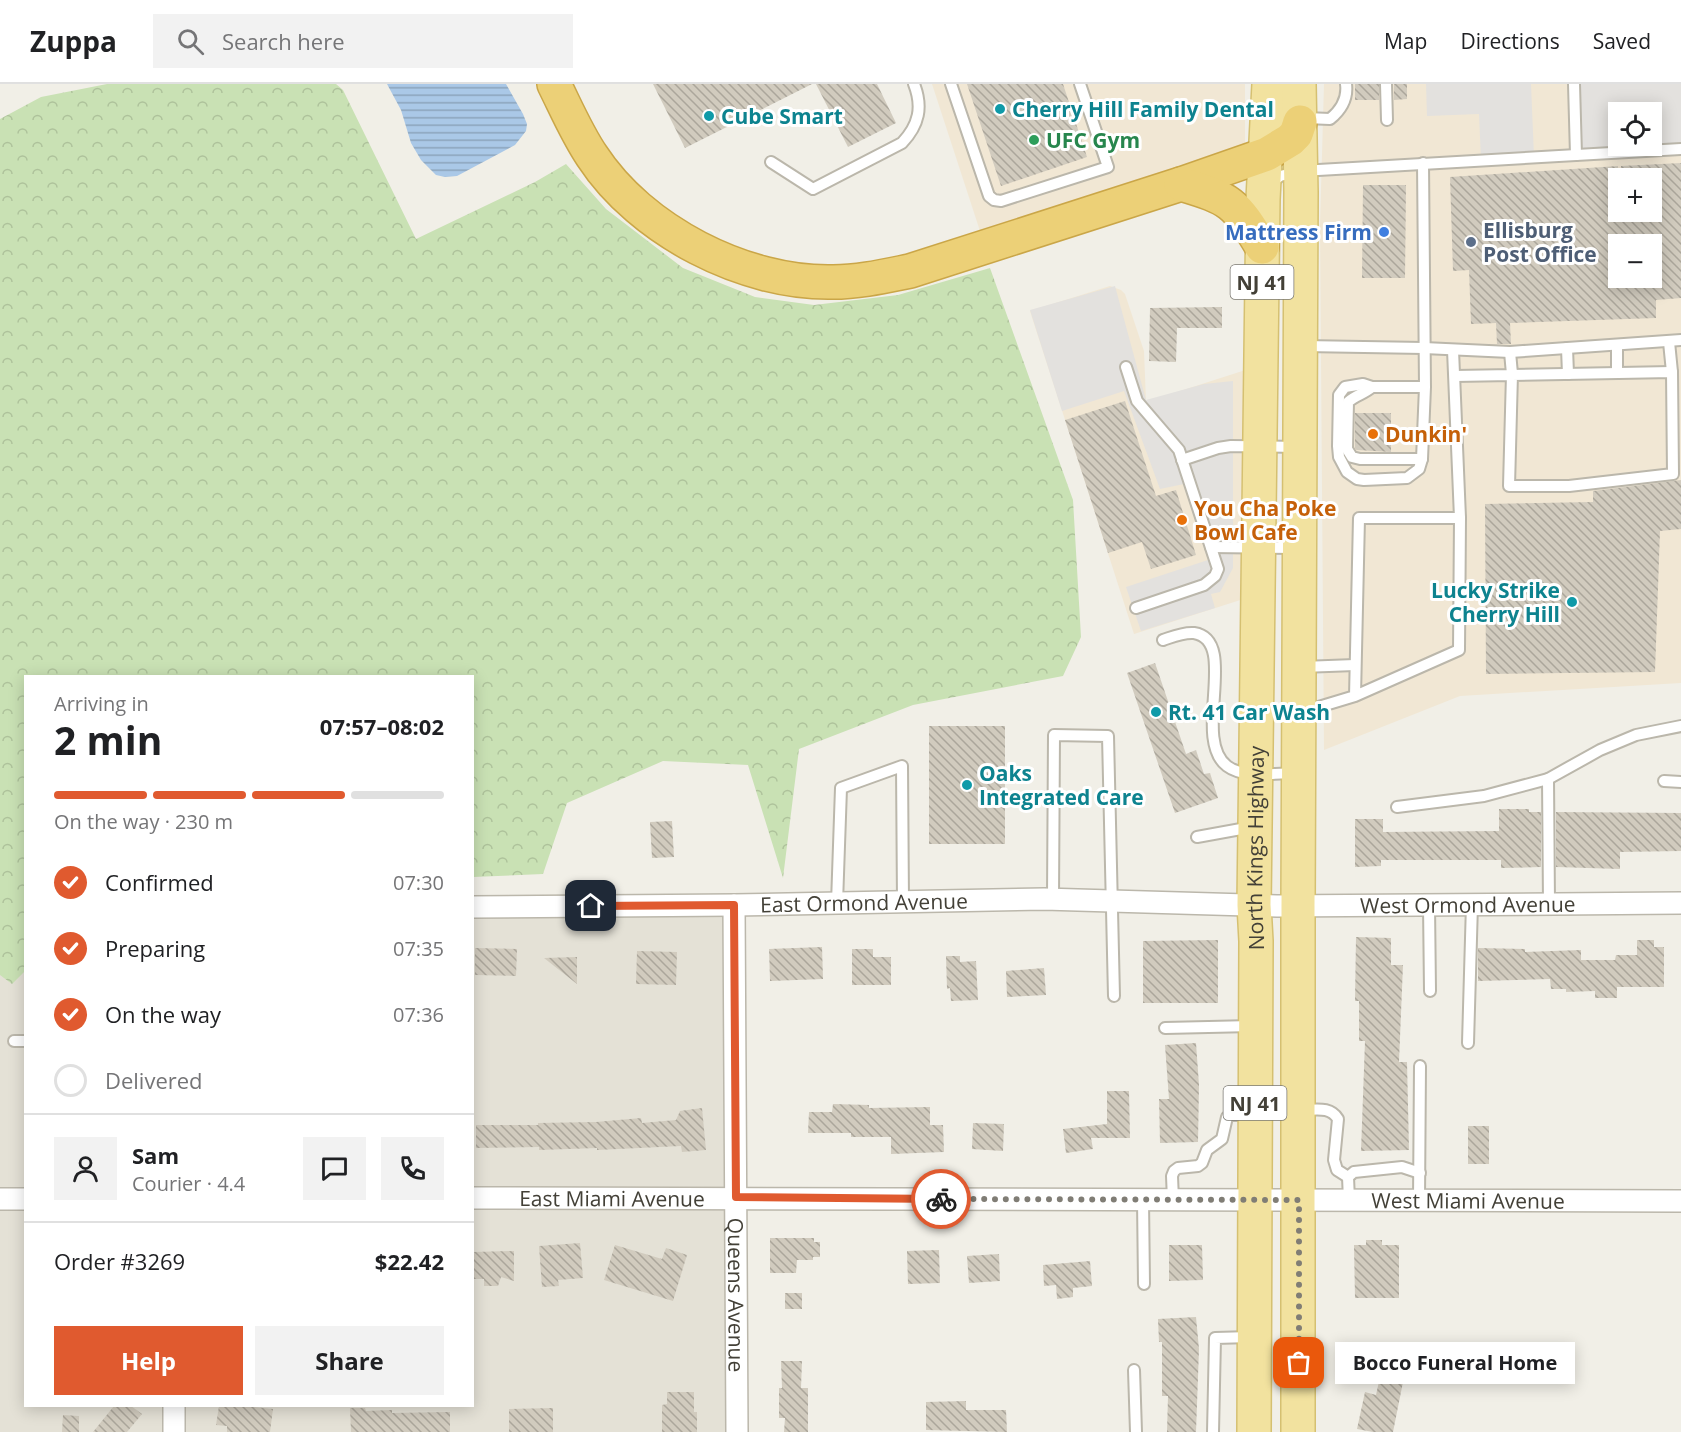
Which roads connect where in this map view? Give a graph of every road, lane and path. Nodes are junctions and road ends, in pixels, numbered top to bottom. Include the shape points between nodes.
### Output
1 (554, 84) edge
2 (914, 84) edge
3 (951, 84) edge
4 (1080, 84) edge
5 (1269, 84) edge
6 (1299, 84) edge
7 (1346, 84) edge
8 (1386, 84) edge
9 (1574, 84) edge
10 (1387, 120) dead end
11 (1300, 122) junction
12 (1681, 149) edge
13 (1267, 154) junction
14 (1576, 155) junction
15 (771, 162) dead end
16 (1423, 163) junction
17 (1301, 171) junction
18 (1181, 184) junction
19 (1263, 199) junction
20 (1263, 247) junction
21 (1681, 340) edge
22 (1669, 342) junction
23 (1617, 345) junction
24 (1301, 346) junction
25 (1424, 348) junction
26 (1567, 348) junction
27 (1453, 350) junction
28 (1510, 352) junction
29 (1126, 367) dead end
30 (1672, 372) junction
31 (1617, 373) junction
32 (1568, 374) junction
33 (1512, 375) junction
34 (1455, 376) junction
35 (1372, 387) junction
36 (1425, 387) junction
37 (1261, 446) junction
38 (1300, 447) junction
39 (1422, 459) junction
40 (1182, 460) junction
41 (1460, 518) junction
42 (1211, 547) junction
43 (1259, 548) junction
44 (1300, 548) junction
45 (1136, 608) dead end
46 (1163, 640) dead end
47 (1355, 665) junction
48 (1299, 667) junction
49 (1355, 696) junction
50 (1299, 713) junction
51 (1681, 726) edge
52 (1256, 773) junction
53 (1299, 773) junction
54 (1548, 779) junction
55 (1664, 781) dead end
56 (1681, 782) edge
57 (1397, 807) dead end
58 (1255, 826) junction
59 (1197, 837) dead end
60 (1053, 899) junction
61 (1113, 901) junction
62 (903, 902) junction
63 (837, 903) junction
64 (1681, 903) edge
65 (1472, 904) junction
66 (1549, 904) junction
67 (734, 905) junction
68 (1254, 905) junction
69 (1429, 905) junction
70 (1298, 906) junction
71 (474, 907) edge
72 (1430, 992) dead end
73 (1114, 996) dead end
74 (1255, 1025) junction
75 (1165, 1028) dead end
76 (14, 1041) dead end
77 (24, 1041) edge
78 (1468, 1043) dead end
79 (1420, 1066) dead end
80 (1299, 1109) junction
81 (1255, 1114) junction
82 (1420, 1173) junction
83 (1348, 1177) junction
84 (736, 1197) junction
85 (474, 1198) edge
86 (0, 1199) edge
87 (24, 1199) edge
88 (1143, 1200) junction
89 (1173, 1200) junction
90 (1254, 1200) junction
91 (1299, 1200) junction
92 (1348, 1200) junction
93 (1419, 1200) junction
94 (1681, 1201) edge
95 (1144, 1284) dead end
96 (1254, 1336) junction
97 (1134, 1370) dead end
98 (174, 1407) edge
99 (174, 1432) edge
100 (737, 1432) edge
101 (1136, 1432) edge
102 (1213, 1432) edge
103 (1254, 1432) edge
104 (1299, 1432) edge

1 - 18 highway via 592,157 609,179 657,224 707,254 786,278 833,282 910,271
2 - 15 lane via 920,110 911,134 902,143 813,189
3 - 4 lane via 989,196 1001,201 1108,167
5 - 13 main road, North Kings Highway / NJ 41
6 - 11 main road, North Kings Highway / NJ 41
7 - 11 lane via 1345,100 1335,115
8 - 10 lane
9 - 14 lane
11 - 13 highway via 1290,141
11 - 17 main road, North Kings Highway / NJ 41
12 - 14 lane
13 - 18 highway
13 - 19 main road, North Kings Highway / NJ 41
14 - 16 lane
16 - 17 lane
16 - 25 lane
17 - 19 lane via 1273,181
17 - 24 main road, North Kings Highway / NJ 41
18 - 20 highway via 1217,195 1237,208
19 - 20 main road, North Kings Highway / NJ 41
20 - 37 main road, North Kings Highway / NJ 41
21 - 22 lane
22 - 23 lane
22 - 30 lane
23 - 26 lane
23 - 31 lane
24 - 25 lane
24 - 38 main road, North Kings Highway / NJ 41
25 - 27 lane
25 - 36 lane
26 - 28 lane
26 - 32 lane
27 - 28 lane
27 - 34 lane
28 - 33 lane
29 - 40 lane via 1137,401 1179,450
30 - 31 lane
30 - 33 lane via 1673,474 1569,486 1509,486
31 - 32 lane
32 - 33 lane
33 - 34 lane
34 - 41 lane
35 - 36 lane
35 - 39 lane via 1348,402 1347,449 1352,457
35 - 39 lane via 1345,387 1339,395 1339,457 1347,472 1364,480 1407,478 1419,469
36 - 39 lane
37 - 38 lane
37 - 40 lane via 1218,448
37 - 43 main road, North Kings Highway / NJ 41
38 - 44 main road, North Kings Highway / NJ 41
40 - 42 lane
41 - 47 lane via 1359,518
41 - 49 lane via 1459,650
42 - 43 lane
42 - 45 lane via 1218,569 1210,582
43 - 44 lane
43 - 52 main road, North Kings Highway / NJ 41
44 - 48 main road, North Kings Highway / NJ 41
46 - 52 lane via 1182,633 1204,637 1216,662 1212,724 1216,753 1227,766
47 - 48 lane
47 - 49 lane
48 - 50 main road, North Kings Highway / NJ 41
49 - 50 lane
50 - 53 main road, North Kings Highway / NJ 41
51 - 54 lane via 1636,735
52 - 53 lane
52 - 58 main road, North Kings Highway / NJ 41
53 - 70 main road, North Kings Highway / NJ 41
54 - 57 lane via 1484,796
54 - 66 lane
55 - 56 lane
58 - 59 lane
58 - 68 main road, North Kings Highway / NJ 41
60 - 61 street, East Ormond Avenue
60 - 61 lane via 1054,735 1108,736
60 - 62 street, East Ormond Avenue
61 - 68 street, East Ormond Avenue
61 - 73 lane
62 - 63 street, East Ormond Avenue
62 - 63 lane via 902,766 841,788
63 - 67 street, East Ormond Avenue
64 - 66 street, West Ormond Avenue
65 - 66 street, West Ormond Avenue
65 - 69 street, West Ormond Avenue
65 - 78 lane
67 - 71 street, East Ormond Avenue
67 - 84 street, Queens Avenue
68 - 70 street, West Ormond Avenue
68 - 74 main road, North Kings Highway / NJ 41
69 - 70 street, West Ormond Avenue
69 - 72 lane
70 - 80 main road, North Kings Highway / NJ 41
74 - 75 lane
74 - 81 main road, North Kings Highway / NJ 41
76 - 77 lane
79 - 82 lane
80 - 83 lane via 1329,1110 1335,1114 1337,1170
80 - 91 main road, North Kings Highway / NJ 41
81 - 89 lane via 1227,1117 1222,1139 1207,1150 1202,1163 1174,1171
81 - 90 main road, North Kings Highway / NJ 41
82 - 83 lane via 1402,1167 1354,1172
82 - 93 lane
83 - 92 lane
84 - 85 street, East Miami Avenue
84 - 88 street, East Miami Avenue
84 - 100 street, Queens Avenue
86 - 87 street
88 - 89 street, East Miami Avenue
88 - 95 lane
89 - 90 street, East Miami Avenue
90 - 91 street, West Miami Avenue
90 - 96 main road, North Kings Highway / NJ 41
91 - 92 street, West Miami Avenue
91 - 104 main road, North Kings Highway / NJ 41
92 - 93 street, West Miami Avenue
93 - 94 street, West Miami Avenue
96 - 102 lane via 1215,1338
96 - 103 main road, North Kings Highway / NJ 41
97 - 101 lane
98 - 99 street

